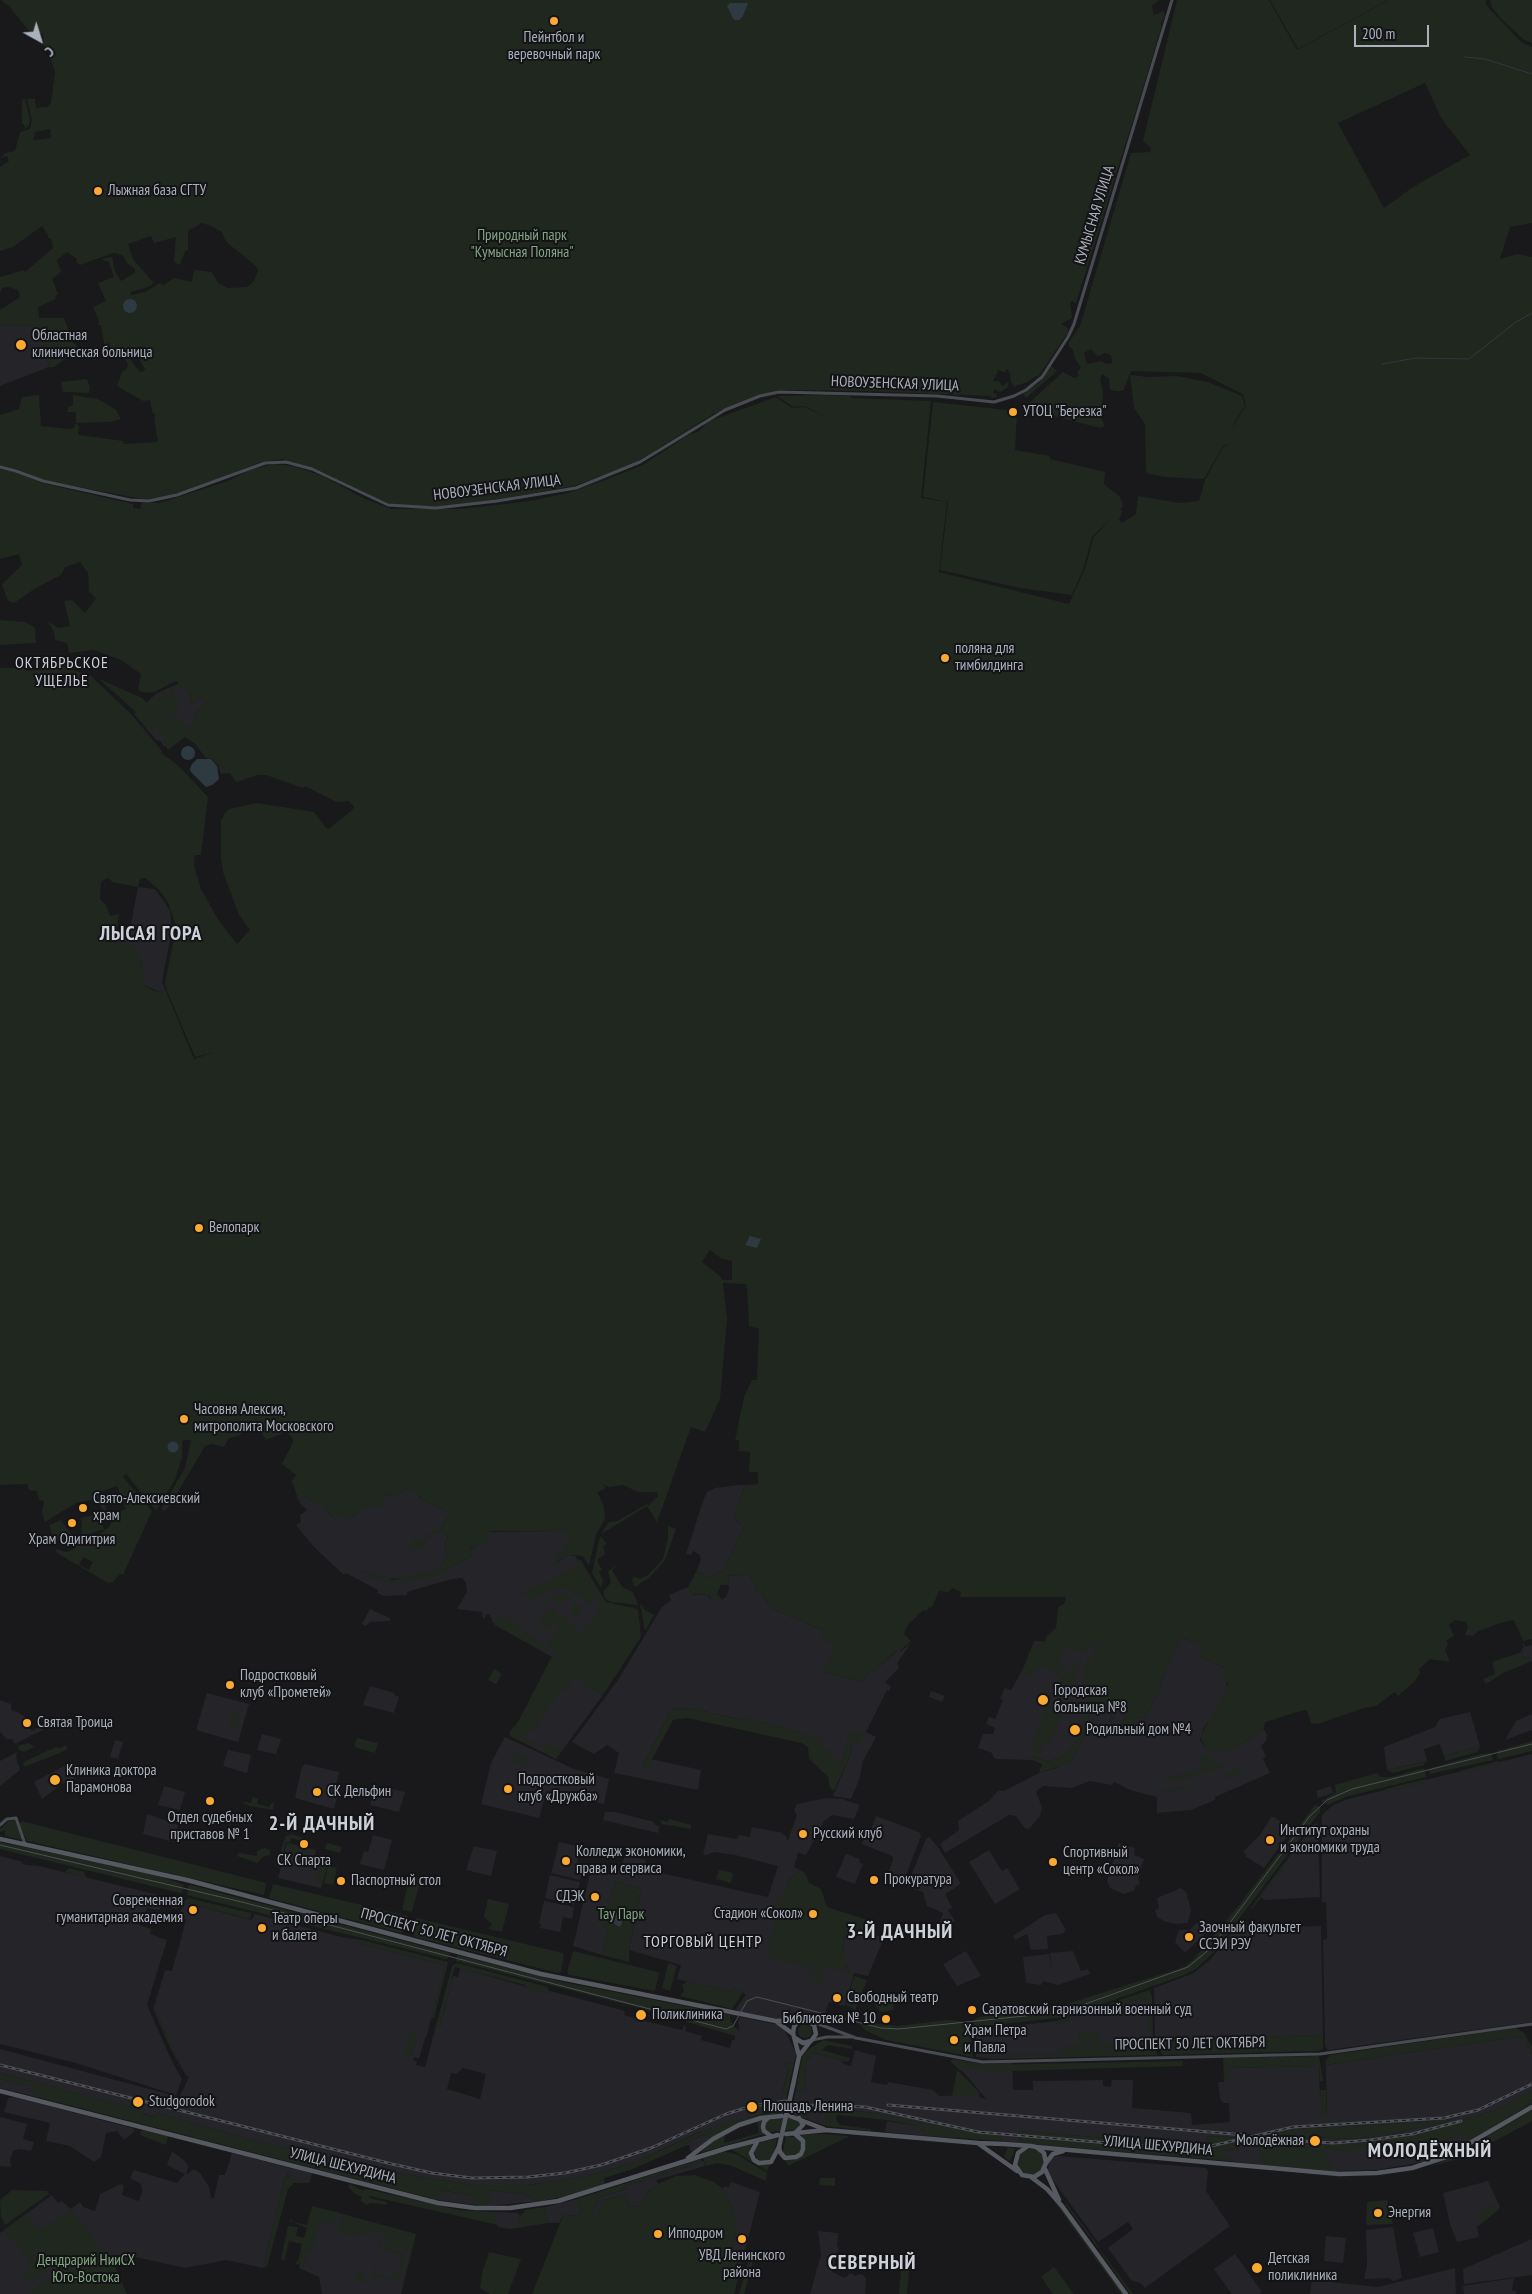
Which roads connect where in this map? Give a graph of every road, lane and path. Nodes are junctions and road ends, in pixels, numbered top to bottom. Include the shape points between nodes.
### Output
1 (1172, 0) edge
2 (994, 402) joint
3 (0, 467) edge
4 (0, 1826) edge
5 (0, 1839) edge
6 (26, 1845) junction
7 (801, 2020) junction
8 (776, 2021) junction
9 (812, 2022) junction
10 (1532, 2024) edge
11 (795, 2037) junction
12 (856, 2038) junction
13 (812, 2041) junction
14 (799, 2056) junction
15 (0, 2091) edge
16 (1532, 2107) edge
17 (782, 2116) dead end
18 (790, 2116) dead end
19 (770, 2117) junction
20 (799, 2118) junction
21 (826, 2130) junction
22 (794, 2132) junction
23 (786, 2134) dead end
24 (778, 2135) dead end
25 (771, 2136) junction
26 (759, 2138) junction
27 (978, 2143) junction
28 (1028, 2146) junction
29 (779, 2147) junction
30 (1036, 2147) junction
31 (698, 2150) junction
32 (1066, 2150) junction
33 (703, 2156) junction
34 (680, 2162) junction
35 (1046, 2165) junction
36 (1396, 2170) junction
37 (1018, 2172) junction
38 (1398, 2176) dead end
39 (1031, 2177) junction
40 (1062, 2206) junction
41 (1126, 2294) edge

1 - 2 main road, КУМЫСНАЯ УЛИЦА via 1074,324 1052,362 1032,386
2 - 3 main road, НОВОУЗЕНСКАЯ УЛИЦА via 937,396 779,392 725,410 640,462 576,488 436,508 388,505 312,469 286,462 265,463 149,502 42,481
4 - 6 main road via 7,1819 16,1818
5 - 6 main road, ПРОСПЕКТ 50 ЛЕТ ОКТЯБРЯ
6 - 8 main road, ПРОСПЕКТ 50 ЛЕТ ОКТЯБРЯ via 187,1880 541,1974
7 - 8 main road, ПРОСПЕКТ 50 ЛЕТ ОКТЯБРЯ
7 - 9 main road
7 - 11 main road via 794,2026
8 - 11 main road, ПРОСПЕКТ 50 ЛЕТ ОКТЯБРЯ
9 - 12 main road, ПРОСПЕКТ 50 ЛЕТ ОКТЯБРЯ
9 - 13 main road via 816,2032
10 - 12 main road, ПРОСПЕКТ 50 ЛЕТ ОКТЯБРЯ via 1320,2054 989,2062
11 - 13 main road via 803,2043
11 - 14 main road
12 - 13 main road, ПРОСПЕКТ 50 ЛЕТ ОКТЯБРЯ via 817,2038
13 - 14 main road
14 - 29 main road, bridge
15 - 34 main road, УЛИЦА ШЕХУРДИНА via 460,2206 510,2208 553,2202
16 - 36 main road, УЛИЦА ШЕХУРДИНА via 1446,2157
17 - 19 main road, УЛИЦА ШЕХУРДИНА
18 - 20 main road
19 - 25 main road via 763,2127
19 - 31 main road, УЛИЦА ШЕХУРДИНА via 730,2130
20 - 21 main road
20 - 22 main road via 802,2125
21 - 22 main road
21 - 27 main road
22 - 23 main road
22 - 29 main road via 803,2141 801,2154 786,2158
24 - 25 main road, УЛИЦА ШЕХУРДИНА
25 - 26 main road, УЛИЦА ШЕХУРДИНА
26 - 29 main road via 751,2151 758,2163 771,2162
26 - 33 main road, УЛИЦА ШЕХУРДИНА
27 - 28 main road
27 - 37 main road
28 - 30 main road
28 - 37 main road via 1016,2156
30 - 32 main road, УЛИЦА ШЕХУРДИНА
30 - 35 main road via 1044,2153
31 - 33 main road via 698,2155
31 - 34 main road, УЛИЦА ШЕХУРДИНА
32 - 35 main road via 1053,2154
32 - 36 main road, УЛИЦА ШЕХУРДИНА via 1339,2174
33 - 34 main road, УЛИЦА ШЕХУРДИНА
35 - 39 main road via 1039,2175
35 - 40 main road via 1048,2179
36 - 38 main road
37 - 39 main road
39 - 40 main road
40 - 41 main road

